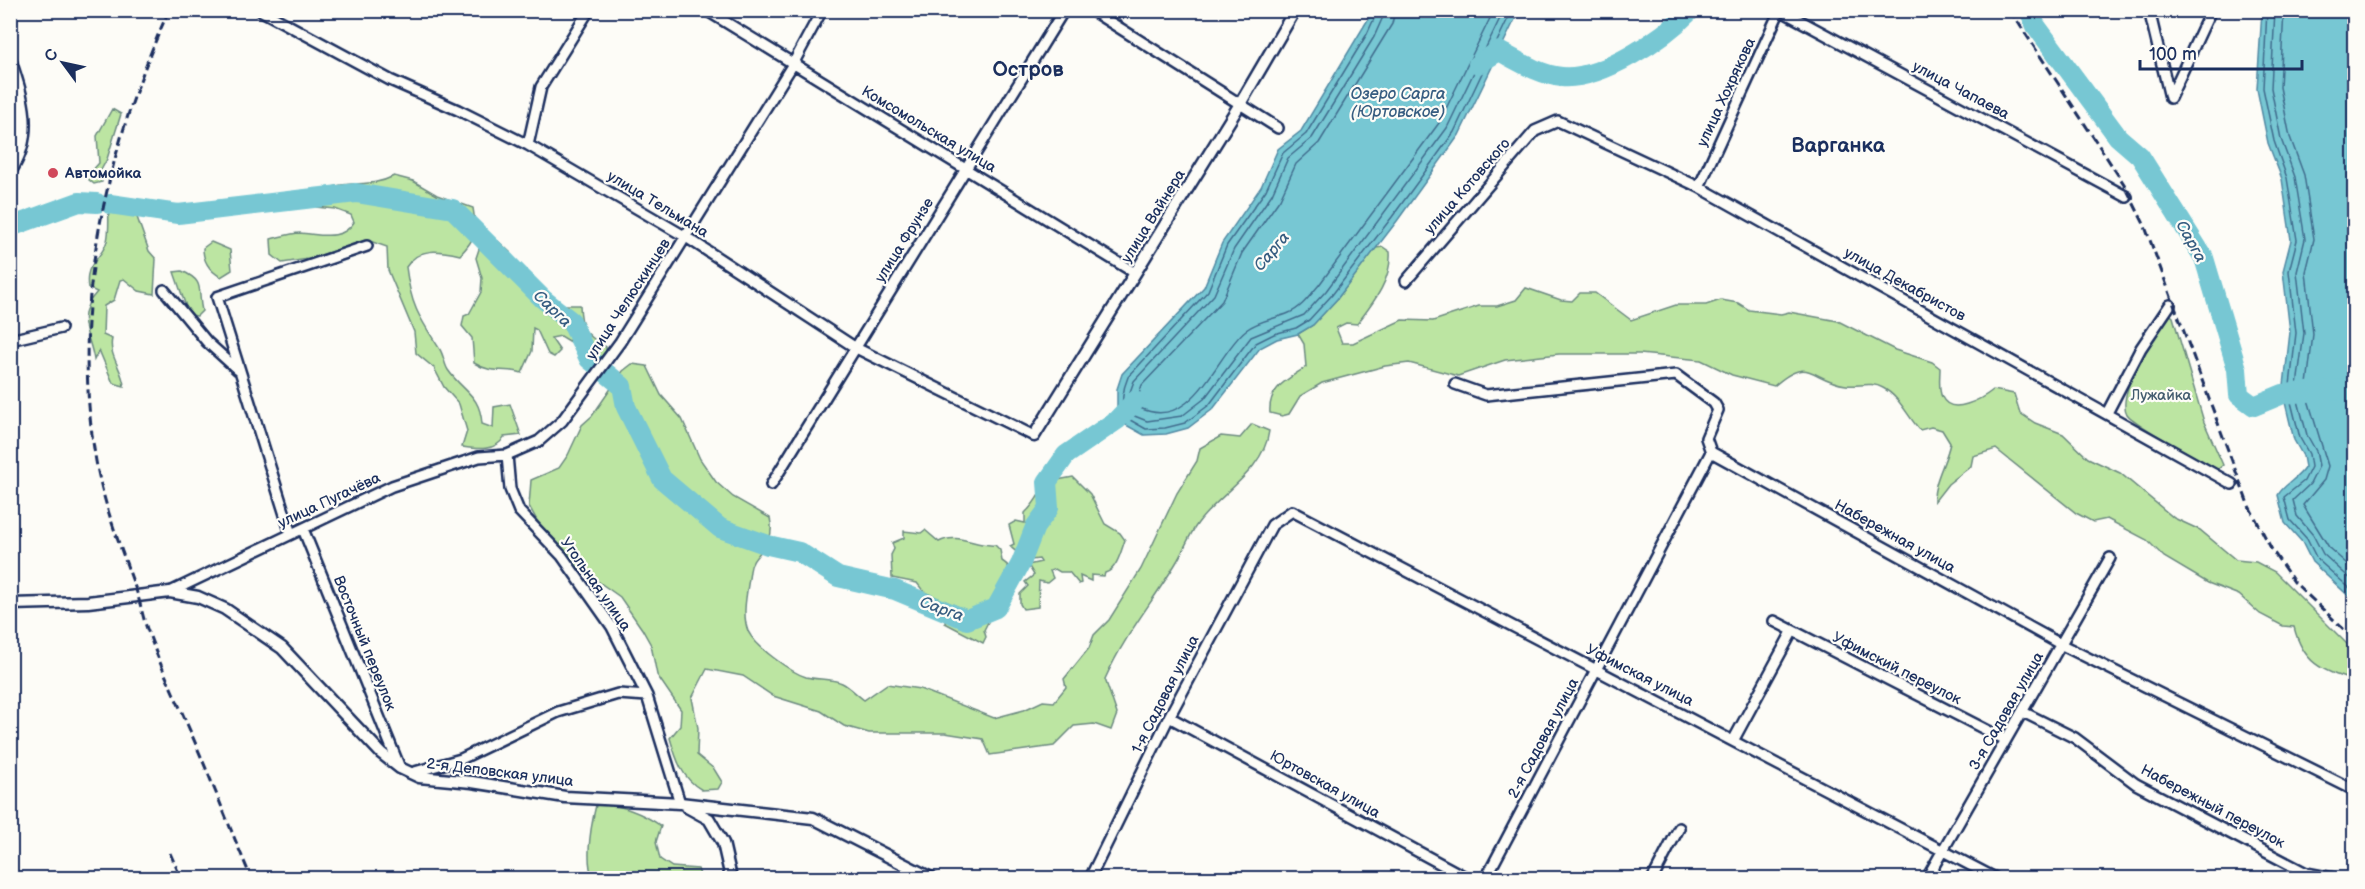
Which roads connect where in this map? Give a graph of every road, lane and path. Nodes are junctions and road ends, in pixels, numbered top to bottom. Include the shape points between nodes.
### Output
1 (260, 10) edge
2 (589, 10) edge
3 (706, 10) edge
4 (822, 10) edge
5 (1064, 10) edge
6 (1091, 10) edge
7 (1295, 10) edge
8 (1780, 10) edge
9 (2149, 10) edge
10 (2211, 10) edge
11 (10, 59) edge
12 (793, 64) junction
13 (1240, 104) junction
14 (1558, 121) joint
15 (1278, 128) dead end
16 (528, 145) junction
17 (965, 169) junction
18 (10, 172) edge
19 (1699, 187) junction
20 (2127, 197) dead end
21 (686, 237) junction
22 (367, 246) dead end
23 (1135, 273) junction
24 (1406, 280) dead end
25 (164, 290) dead end
26 (2170, 305) dead end
27 (61, 328) dead end
28 (10, 340) edge
29 (856, 348) junction
30 (240, 371) junction
31 (1455, 384) dead end
32 (2107, 413) junction
33 (1034, 436) joint
34 (1711, 452) junction
35 (507, 455) junction
36 (2232, 484) dead end
37 (771, 485) dead end
38 (1272, 525) joint
39 (303, 529) junction
40 (291, 534) junction
41 (2110, 558) dead end
42 (170, 592) junction
43 (10, 604) edge
44 (1774, 621) dead end
45 (1792, 632) junction
46 (2062, 645) junction
47 (1596, 669) junction
48 (647, 696) junction
49 (2023, 712) junction
50 (1169, 717) junction
51 (2007, 740) junction
52 (1733, 741) junction
53 (400, 768) junction
54 (411, 773) junction
55 (2355, 789) edge
56 (680, 803) junction
57 (1679, 828) dead end
58 (1942, 850) junction
59 (731, 879) edge
60 (931, 879) edge
61 (1090, 879) edge
62 (1467, 879) edge
63 (1486, 879) edge
64 (1653, 879) edge
65 (1927, 879) edge
66 (1995, 879) edge
67 (2334, 879) edge

1 - 16 street, улица Тельмана via 390,80
2 - 16 street via 541,87
3 - 12 street, Комсомольская улица
4 - 12 street, улица Челюскинцев
5 - 17 street, улица Фрунзе
6 - 13 street
7 - 13 street, улица Вайнера
8 - 19 street, улица Хохрякова
8 - 20 street, улица Чапаева
9 - 10 street via 2170,98
11 - 18 street via 23,98 26,127 23,151
12 - 17 street, Комсомольская улица
12 - 21 street, улица Челюскинцев
13 - 15 street
13 - 23 street, улица Вайнера
14 - 19 street, улица Декабристов
14 - 24 street, улица Котовского via 1535,131
16 - 21 street, улица Тельмана
17 - 23 street, Комсомольская улица
17 - 29 street, улица Фрунзе
19 - 32 street, улица Декабристов
21 - 29 street, улица Тельмана
21 - 35 street, улица Челюскинцев via 612,354 562,421 539,441
22 - 30 street via 217,297
23 - 33 street, улица Вайнера
25 - 30 street via 207,342
26 - 32 street via 2141,348
27 - 28 street
29 - 33 street, улица Тельмана
29 - 37 street, улица Фрунзе
30 - 40 street
31 - 34 street via 1486,395 1676,375 1718,410 1706,438
32 - 36 street, улица Декабристов
34 - 46 street, Набережная улица
34 - 47 street, 2-я Садовая улица
35 - 39 street, улица Пугачёва via 479,457 392,486
35 - 48 street, Угольная улица via 510,489 519,511 562,556 612,627
38 - 47 street, Уфимская улица via 1292,511
38 - 50 street, 1-я Садовая улица
39 - 40 street, улица Пугачёва
39 - 53 street, Восточный переулок
40 - 42 street, улица Пугачёва
41 - 46 street, 3-я Садовая улица
42 - 43 street, 2-я Деповская улица via 88,602
42 - 53 street, 2-я Деповская улица via 198,597 225,609 282,648
44 - 45 street, Уфимский переулок
45 - 51 street, Уфимский переулок
45 - 52 street
46 - 49 street, 3-я Садовая улица
46 - 55 street, Набережная улица
47 - 52 street, Уфимская улица
47 - 63 street, 2-я Садовая улица
48 - 54 street via 618,694 558,712 460,759
48 - 56 street, Угольная улица
49 - 51 street, 3-я Садовая улица
49 - 67 street, Набережный переулок via 2075,738 2136,784 2306,873
50 - 61 street, 1-я Садовая улица
50 - 62 street, Юртовская улица
51 - 58 street, 3-я Садовая улица
52 - 58 street, Уфимская улица
53 - 54 street, 2-я Деповская улица
54 - 56 street, 2-я Деповская улица via 566,796
56 - 59 street via 710,819 723,843
56 - 60 street, 2-я Деповская улица via 813,818
57 - 64 street
58 - 65 street, 3-я Садовая улица
58 - 66 street, Уфимская улица

